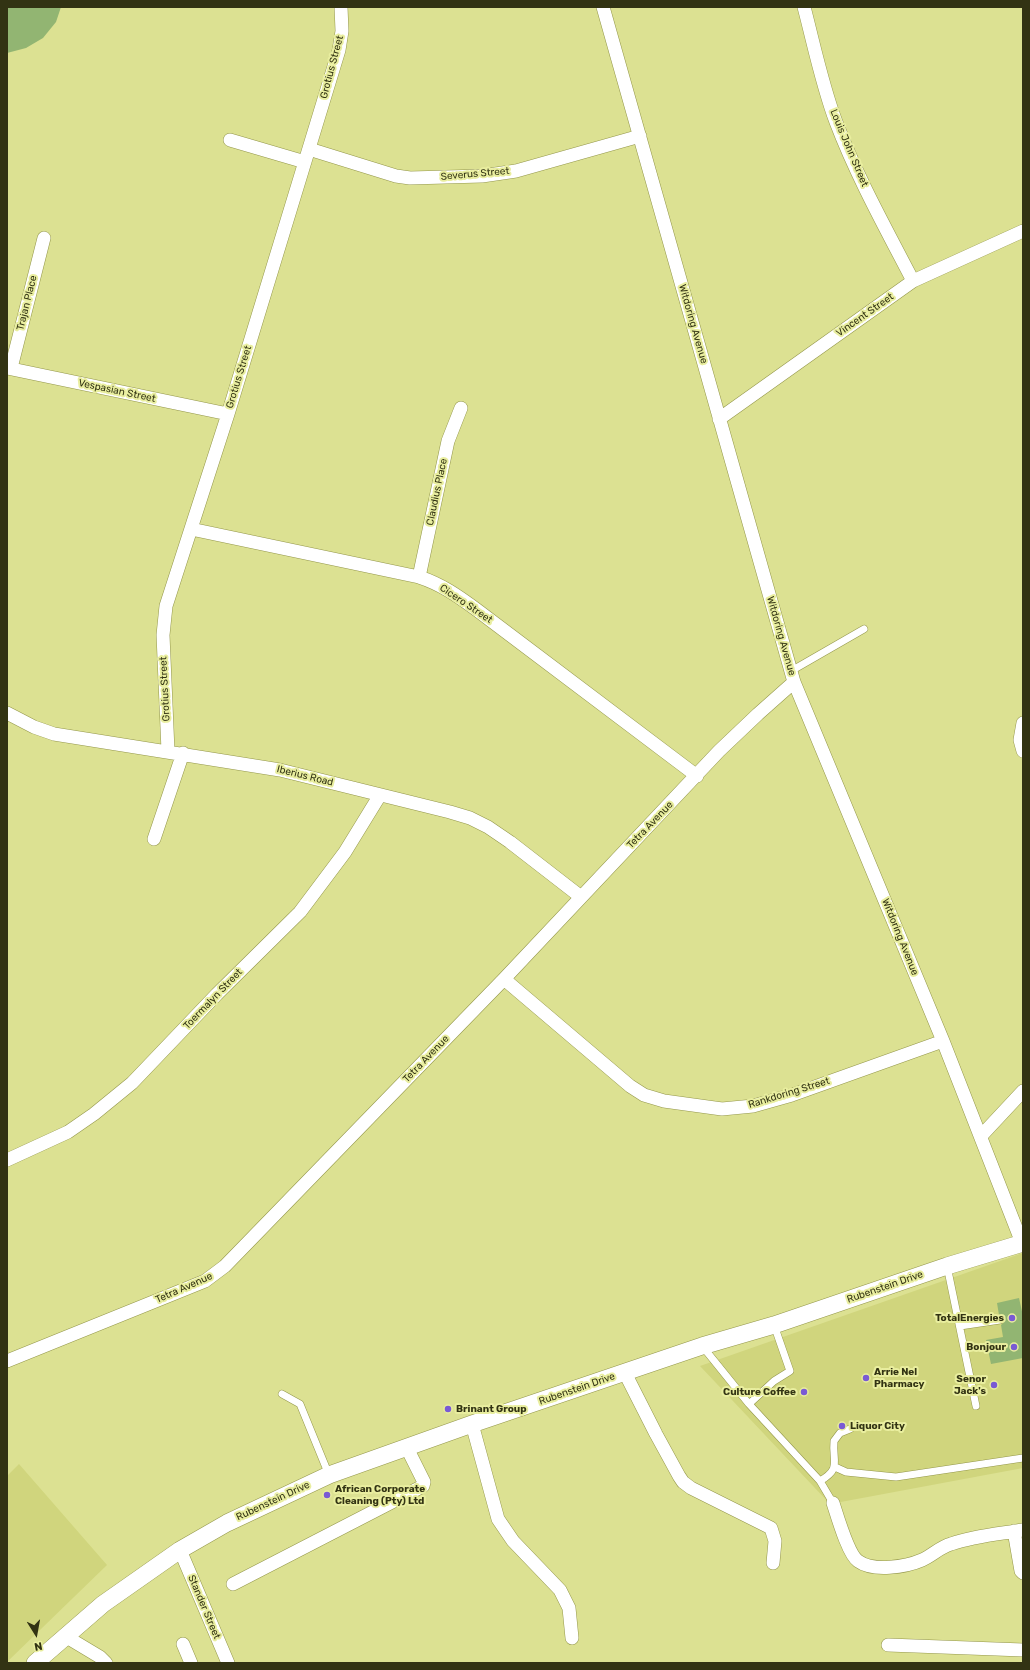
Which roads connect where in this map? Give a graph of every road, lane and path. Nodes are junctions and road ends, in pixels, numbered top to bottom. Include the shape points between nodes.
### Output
1 (341, 7) edge
2 (603, 7) edge
3 (804, 7) edge
4 (640, 136) junction
5 (230, 140) dead end
6 (309, 149) junction
7 (305, 162) junction
8 (1023, 231) edge
9 (44, 238) dead end
10 (913, 281) junction
11 (9, 368) edge
12 (460, 408) dead end
13 (228, 414) junction
14 (719, 419) junction
15 (191, 528) junction
16 (419, 577) junction
17 (864, 629) dead end
18 (793, 676) junction
19 (7, 713) edge
20 (1023, 723) edge
21 (168, 751) junction
22 (1023, 751) edge
23 (183, 753) junction
24 (697, 776) junction
25 (380, 795) junction
26 (154, 839) dead end
27 (581, 897) junction
28 (504, 979) junction
29 (943, 1041) junction
30 (1023, 1091) edge
31 (981, 1136) junction
32 (7, 1160) edge
33 (1023, 1243) edge
34 (947, 1266) junction
35 (1000, 1320) dead end
36 (774, 1325) junction
37 (960, 1326) junction
38 (702, 1346) junction
39 (7, 1361) edge
40 (625, 1373) junction
41 (282, 1394) dead end
42 (749, 1404) junction
43 (976, 1406) dead end
44 (472, 1424) junction
45 (850, 1429) dead end
46 (407, 1448) junction
47 (1023, 1458) edge
48 (835, 1467) junction
49 (329, 1475) junction
50 (820, 1481) junction
51 (833, 1503) joint
52 (1018, 1530) edge
53 (180, 1550) junction
54 (773, 1563) dead end
55 (1023, 1573) edge
56 (233, 1584) dead end
57 (66, 1636) junction
58 (572, 1638) dead end
59 (183, 1644) dead end
60 (888, 1645) dead end
61 (1023, 1650) edge
62 (35, 1663) edge
63 (106, 1663) edge
64 (191, 1663) edge
65 (228, 1663) edge

1 - 6 street, Grotius Street via 342,31 339,50
2 - 4 street, Witdoring Avenue
3 - 10 street, Louis John Street via 836,121 856,168
4 - 6 street, Severus Street via 516,171 440,178 396,176
4 - 14 street, Witdoring Avenue
5 - 7 street
6 - 7 street, Grotius Street
7 - 13 street, Grotius Street
8 - 10 street, Vincent Street
9 - 11 street, Trajan Place
10 - 14 street, Vincent Street
11 - 13 street, Vespasian Street
12 - 16 street, Claudius Place via 448,441
13 - 15 street, Grotius Street
14 - 18 street, Witdoring Avenue
15 - 16 street, Cicero Street
15 - 21 street, Grotius Street via 164,618
16 - 24 street, Cicero Street via 434,582 461,598
17 - 18 lane
18 - 24 street, Tetra Avenue
18 - 29 street, Witdoring Avenue
19 - 21 street, Iberius Road via 54,734
20 - 22 street via 1020,740
21 - 23 street, Iberius Road
23 - 25 street, Iberius Road via 280,770
23 - 26 street
24 - 27 street, Tetra Avenue
25 - 27 street, Iberius Road via 450,812 488,827
25 - 32 street, Toermalyn Street via 345,852 300,912 132,1083 68,1132
27 - 28 street, Tetra Avenue
28 - 29 street, Rankdoring Street via 630,1086 644,1095 696,1106 722,1109 753,1106 792,1095
28 - 39 street, Tetra Avenue via 214,1275 205,1281
29 - 31 street, Witdoring Avenue
30 - 31 street
31 - 33 street, Witdoring Avenue
33 - 34 street, Rubenstein Drive
34 - 36 street, Rubenstein Drive
34 - 37 lane
35 - 37 lane
36 - 38 street, Rubenstein Drive
36 - 42 lane via 790,1371 774,1381
37 - 43 lane
38 - 40 street, Rubenstein Drive
38 - 42 lane
40 - 44 street, Rubenstein Drive
40 - 54 street via 683,1482 771,1528 774,1540
41 - 49 lane via 300,1404
42 - 50 lane
44 - 46 street, Rubenstein Drive
44 - 58 street via 498,1519 513,1541 560,1590 569,1608
45 - 48 lane via 840,1433 834,1441
46 - 49 street, Rubenstein Drive
46 - 56 street via 424,1482 423,1486
47 - 48 lane via 896,1477 846,1472
48 - 50 lane via 831,1475
49 - 53 street, Rubenstein Drive via 227,1522
50 - 51 lane
51 - 52 street via 851,1552 857,1561 880,1568 914,1563 951,1544
52 - 55 street
53 - 57 street, Rubenstein Drive via 102,1604
53 - 65 street, Stander Street
57 - 62 street, Rubenstein Drive
57 - 63 street
59 - 64 street
60 - 61 street

